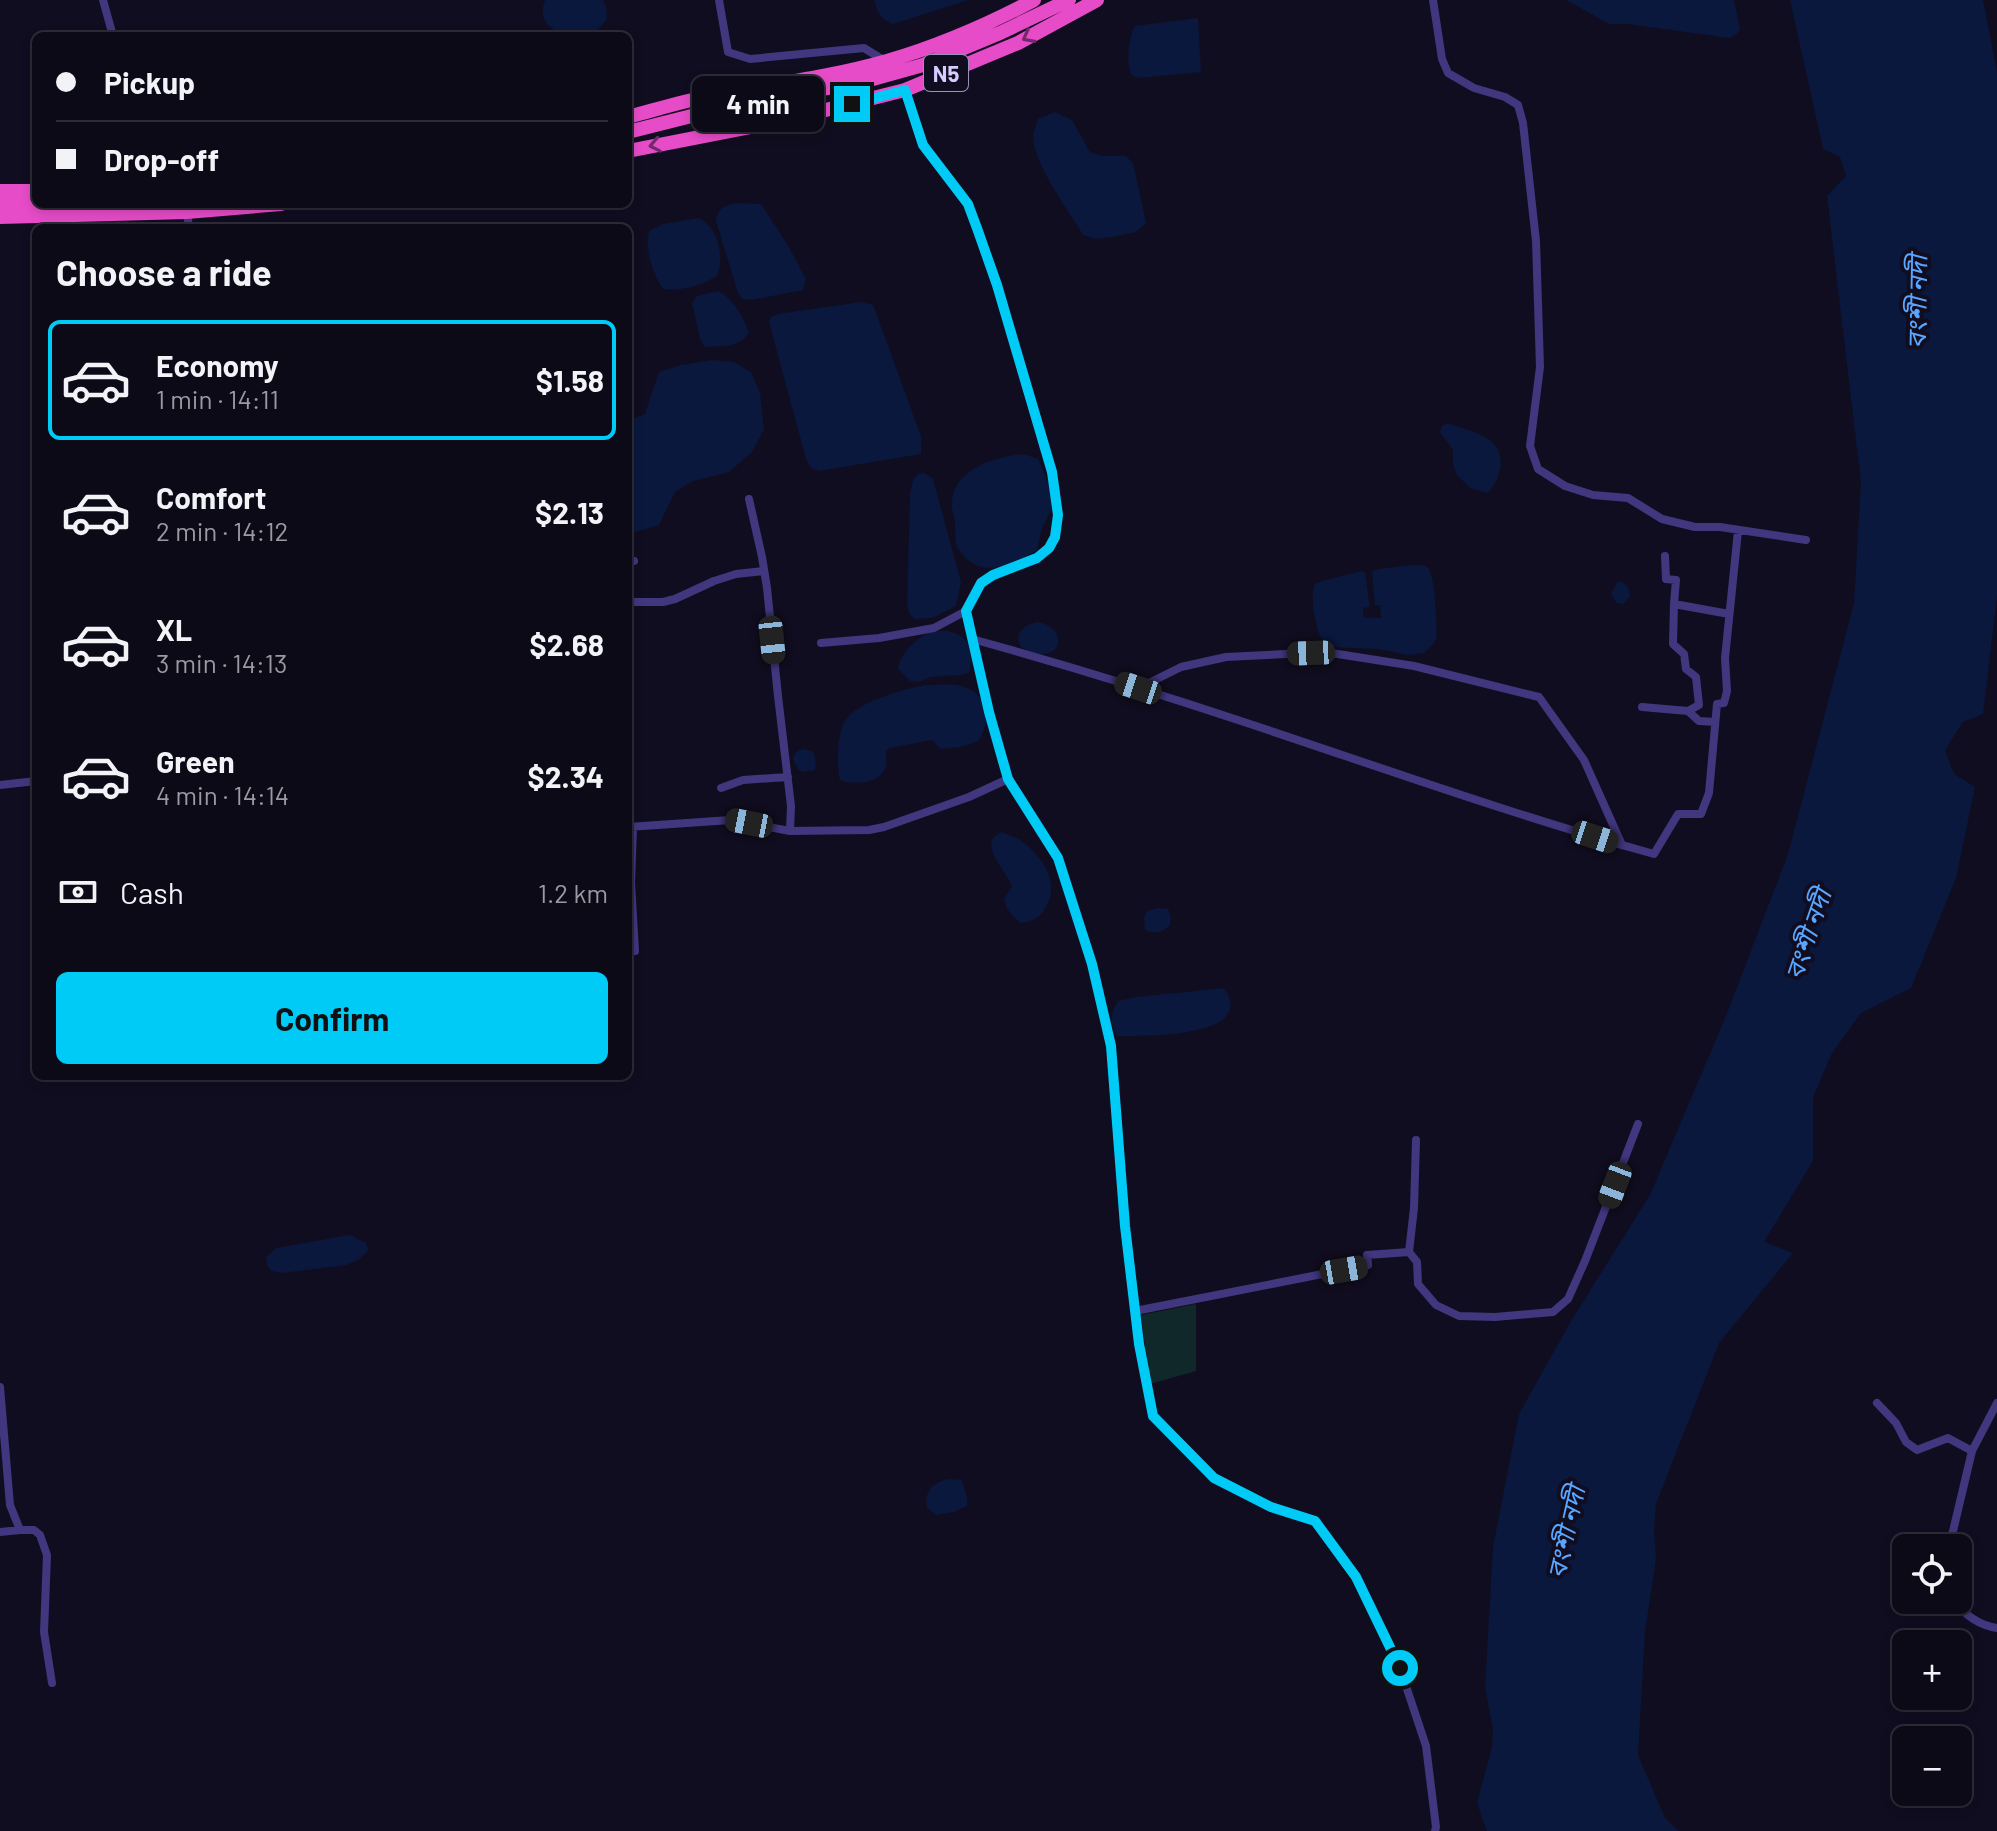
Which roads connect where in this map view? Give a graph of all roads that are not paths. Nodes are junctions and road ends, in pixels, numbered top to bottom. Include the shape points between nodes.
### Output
1 (103, 0) edge
2 (719, 0) edge
3 (1034, 0) edge
4 (1069, 0) edge
5 (1097, 0) edge
6 (1433, 0) edge
7 (112, 32) edge
8 (886, 61) junction
9 (905, 90) junction
10 (715, 102) junction
11 (632, 116) edge
12 (632, 131) edge
13 (632, 150) edge
14 (0, 191) edge
15 (32, 191) edge
16 (32, 203) edge
17 (0, 205) edge
18 (234, 208) edge
19 (187, 212) junction
20 (0, 217) edge
21 (188, 224) edge
22 (749, 499) dead end
23 (1738, 531) junction
24 (1806, 540) dead end
25 (1665, 556) dead end
26 (764, 571) junction
27 (632, 602) edge
28 (1674, 604) junction
29 (966, 611) junction
30 (1729, 614) junction
31 (972, 639) junction
32 (821, 643) dead end
33 (1138, 688) junction
34 (1642, 707) dead end
35 (1688, 711) junction
36 (1715, 722) junction
37 (788, 777) junction
38 (1008, 779) junction
39 (32, 781) edge
40 (0, 785) edge
41 (721, 788) dead end
42 (632, 827) edge
43 (790, 831) junction
44 (1622, 845) junction
45 (632, 900) edge
46 (635, 951) dead end
47 (1638, 1124) dead end
48 (1416, 1140) dead end
49 (1409, 1252) junction
50 (1135, 1311) junction
51 (0, 1387) edge
52 (1877, 1403) dead end
53 (1997, 1403) edge
54 (1972, 1451) junction
55 (20, 1530) junction
56 (0, 1532) edge
57 (1952, 1534) edge
58 (1969, 1614) edge
59 (1997, 1628) edge
60 (52, 1683) dead end
61 (1435, 1831) edge

1 - 7 street
2 - 8 street via 728,52 750,59 864,48
3 - 8 highway, N5
4 - 10 highway, N5 via 923,65 807,92
5 -> 9 highway, N5 via 1018,43
6 - 23 street via 1448,73 1518,105 1523,123 1536,241 1540,367 1530,446 1538,469 1565,486 1628,498 1662,519
8 - 10 highway, N5
9 -> 13 highway, N5
9 - 29 street via 923,145 968,204 978,231 1052,472 1058,515 1049,548 981,583
10 - 11 highway, N5
10 - 12 highway, N5
14 - 15 highway
16 - 17 highway
18 - 19 highway
19 - 20 highway
19 - 21 street
22 - 26 street
23 - 24 street
23 - 30 street
25 - 28 street via 1666,579 1676,580
26 - 27 street via 736,574 663,602
26 - 37 street
28 - 30 street
28 - 35 street via 1673,644 1696,677 1699,705
29 - 31 street
29 - 32 street via 934,628 903,635
30 - 36 street via 1727,691 1724,703 1717,704
31 - 33 street
31 - 38 street
33 - 44 street
33 - 44 street via 1181,667 1226,657 1325,652 1414,666 1539,697 1584,760
34 - 35 street
35 - 36 street via 1699,721
36 - 44 street via 1709,793 1701,814 1678,814 1654,854
37 - 41 street via 743,780
37 - 43 street
38 - 43 street via 884,827
38 - 50 street via 1058,858 1092,964 1111,1046
39 - 40 street
42 - 43 street via 731,820
45 - 46 street
47 - 49 street via 1580,1274 1568,1299 1553,1312 1459,1316 1436,1305 1418,1284 1417,1262
48 - 49 street
49 - 50 street via 1367,1255 1368,1265
50 - 61 street via 1153,1416 1214,1478 1271,1507 1315,1521 1356,1577 1400,1668 1426,1746
51 - 55 street via 10,1505
52 - 54 street via 1917,1450 1948,1438
53 - 54 street
54 - 57 street
55 - 56 street
55 - 60 street via 40,1535 47,1555 44,1632
58 - 59 street

